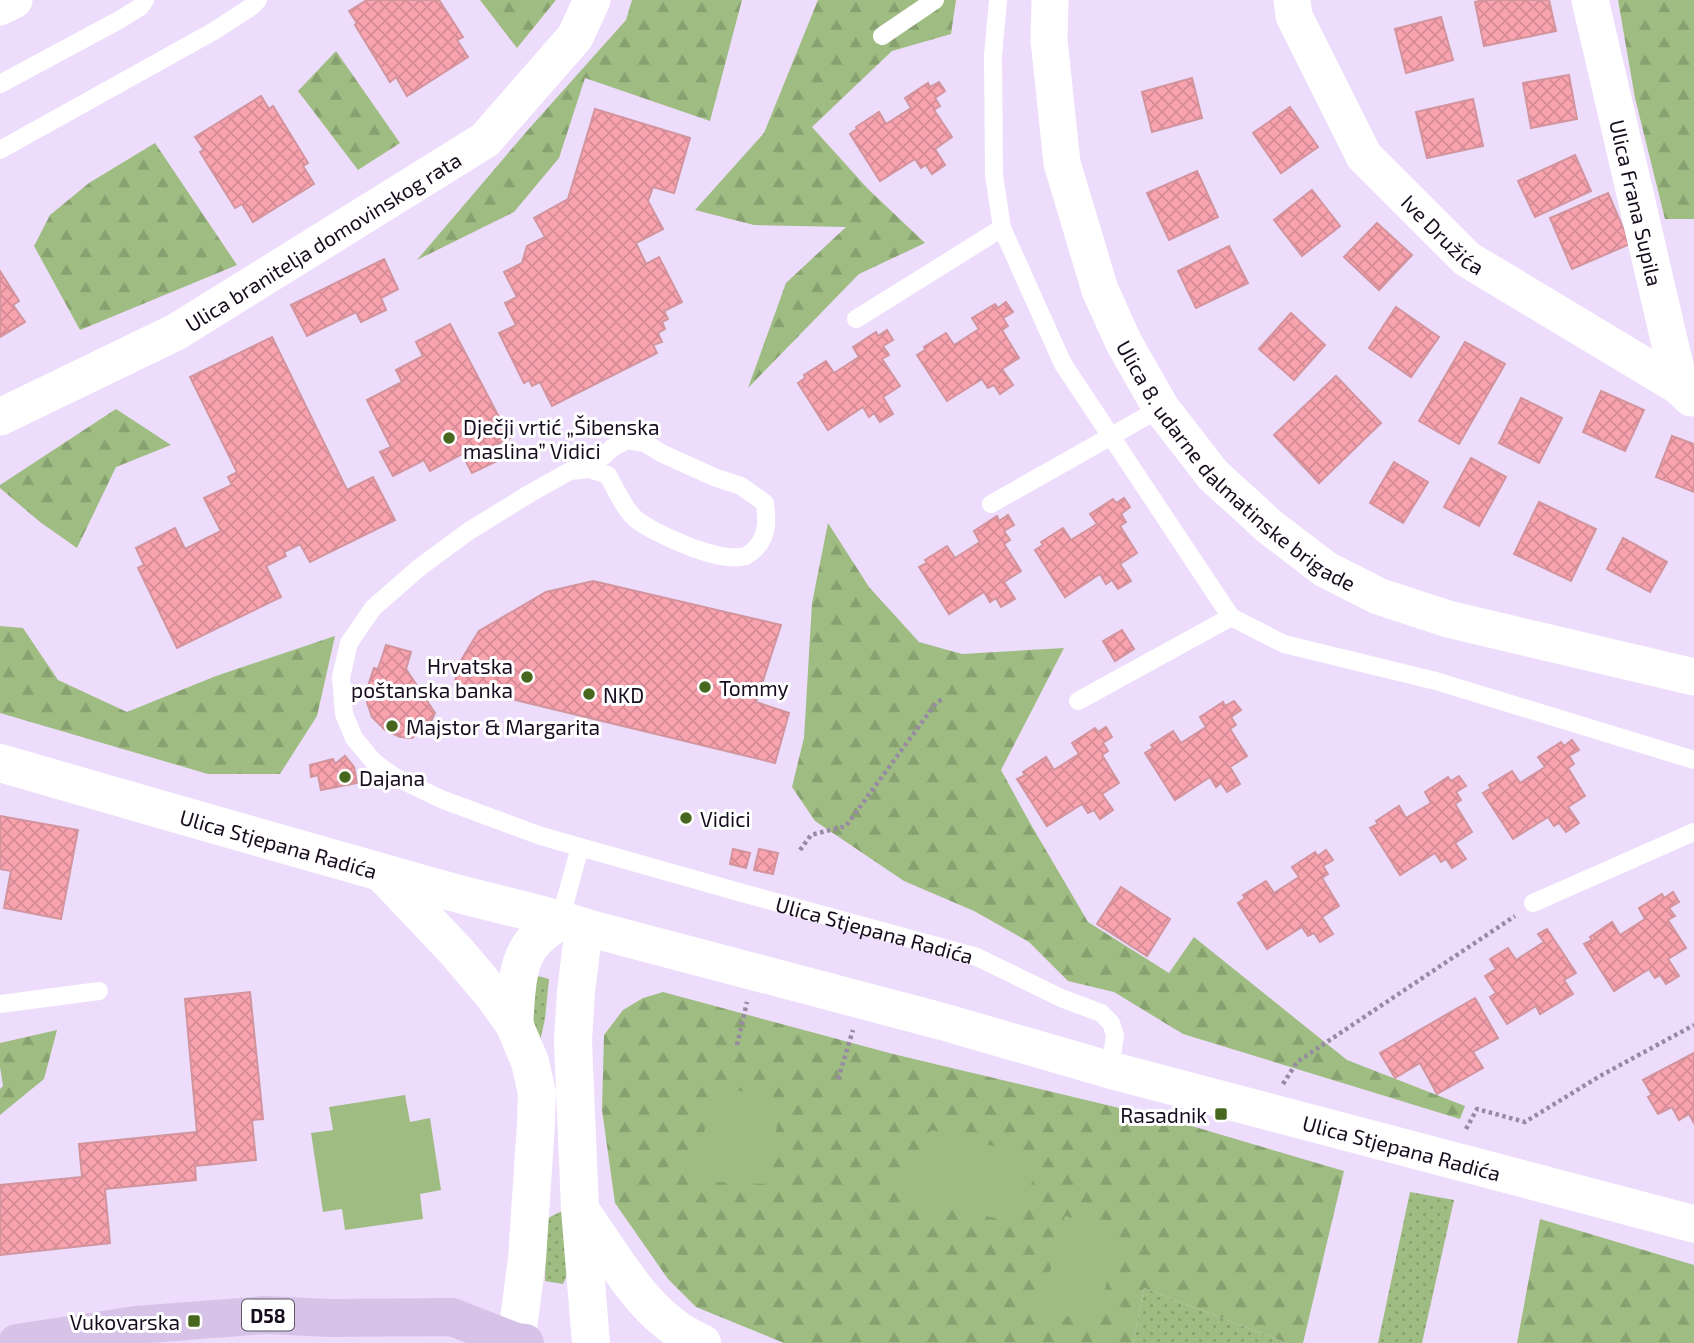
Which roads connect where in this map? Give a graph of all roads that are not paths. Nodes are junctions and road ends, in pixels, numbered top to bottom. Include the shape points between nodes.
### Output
1 (14, 0) edge
2 (145, 0) edge
3 (258, 0) edge
4 (592, 0) edge
5 (935, 0) edge
6 (998, 0) edge
7 (1050, 0) edge
8 (1292, 0) edge
9 (1590, 0) edge
10 (0, 7) edge
11 (882, 36) dead end
12 (0, 84) edge
13 (0, 150) edge
14 (1002, 228) junction
15 (856, 318) dead end
16 (1687, 394) edge
17 (1161, 408) junction
18 (0, 417) edge
19 (1111, 435) junction
20 (589, 469) junction
21 (991, 504) dead end
22 (1231, 617) junction
23 (1694, 677) edge
24 (1078, 701) dead end
25 (1694, 760) edge
26 (0, 763) edge
27 (1694, 832) edge
28 (580, 848) junction
29 (380, 872) junction
30 (1533, 903) road end
31 (572, 923) junction
32 (99, 991) dead end
33 (0, 1004) edge
34 (514, 1024) junction
35 (1110, 1070) junction
36 (580, 1209) junction
37 (1694, 1224) edge
38 (17, 1343) edge
39 (517, 1343) edge
40 (591, 1343) edge
41 (702, 1343) edge

1 - 10 street
2 - 12 lane via 121,19
3 - 13 lane via 214,31
4 - 18 street, Ulica branitelja domovinskog rata via 575,37 485,140 176,332
5 - 11 lane
6 - 14 lane via 993,56 994,175
7 - 17 street, Ulica 8. udarne dalmatinske brigade via 1049,40 1062,163 1100,289
8 - 16 street, Ive Družića via 1294,16 1364,156 1467,259
9 - 16 street, Ulica Frana Supila
14 - 15 lane
14 - 19 lane via 1063,364
17 - 19 lane
17 - 23 street, Ulica 8. udarne dalmatinske brigade via 1213,475 1270,527 1325,569 1378,596 1448,619
19 - 21 lane
19 - 22 lane
20 - 20 lane, Ulica Stjepana Radića via 608,475 634,519 664,537 732,557 748,555 762,541 768,523 765,503 741,486 645,443 627,440
20 - 28 lane, Ulica Stjepana Radića via 570,471 529,494 420,567 373,608 349,643 341,677 344,714 354,738 393,776 441,799
22 - 24 lane
22 - 25 lane via 1284,644 1436,681
26 - 29 main road, Ulica Stjepana Radića
27 - 30 lane
28 - 31 lane
28 - 35 lane, Ulica Stjepana Radića via 976,957 1101,1013 1115,1034
29 - 31 main road, Ulica Stjepana Radića
29 - 34 main road via 456,951
31 - 34 main road via 538,937 527,950
31 - 35 street, Ulica Stjepana Radića
31 - 36 main road
32 - 33 lane
34 - 39 main road via 537,1093
35 - 37 street, Ulica Stjepana Radića
36 - 40 main road
36 - 41 main road via 639,1295 684,1336
38 - 39 main road, D58 via 136,1325 266,1315 452,1317

